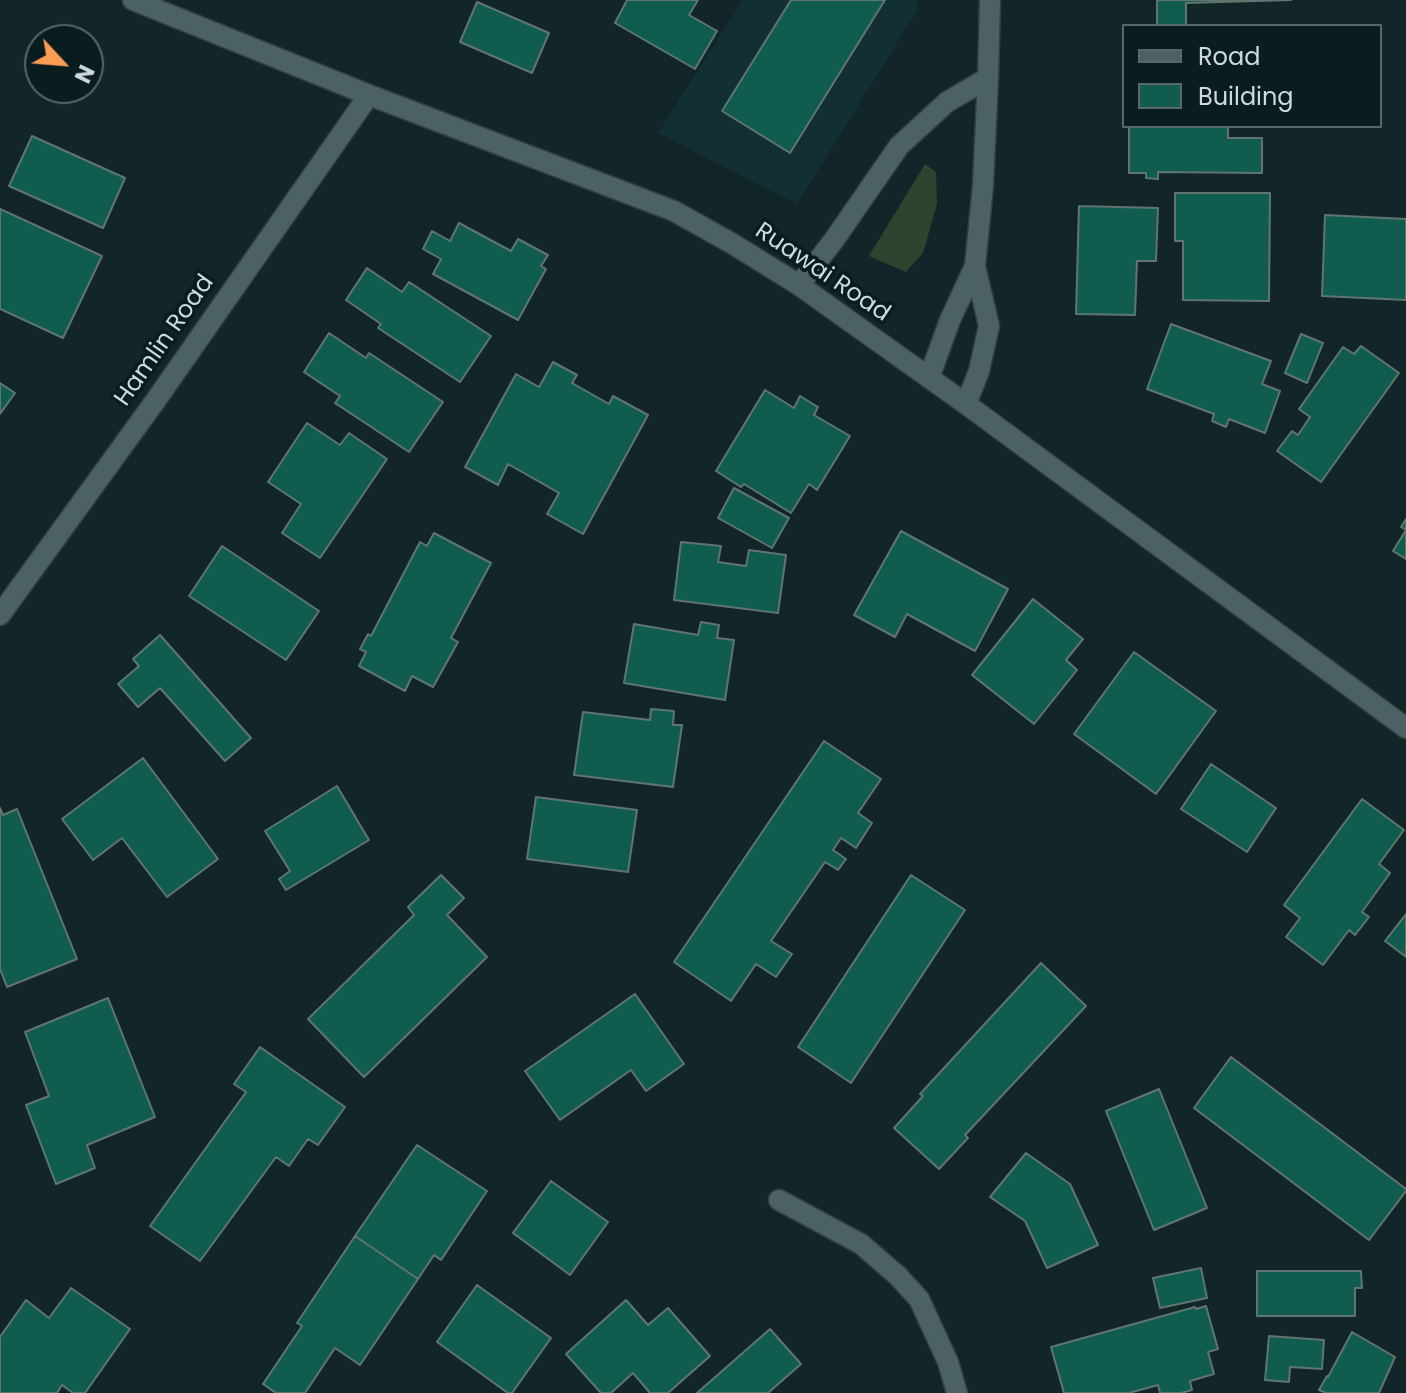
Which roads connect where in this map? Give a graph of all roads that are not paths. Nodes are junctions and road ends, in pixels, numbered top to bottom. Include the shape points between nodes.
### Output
1 (133, 0) edge
2 (990, 0) edge
3 (988, 78) junction
4 (369, 95) junction
5 (975, 266) junction
6 (799, 285) junction
7 (929, 378) junction
8 (966, 404) junction
9 (0, 615) edge
10 (1406, 728) edge
11 (779, 1200) dead end
12 (957, 1393) edge

1 - 4 street, Ruawai Road
2 - 3 street
3 - 5 street
3 - 6 street via 947,102 899,146
4 - 6 street, Ruawai Road via 674,211
4 - 9 street, Hamlin Road
5 - 7 street
5 - 8 street via 989,326
6 - 7 street, Ruawai Road
7 - 8 street, Ruawai Road
8 - 10 street, Ruawai Road
11 - 12 street via 861,1244 898,1276 919,1299

